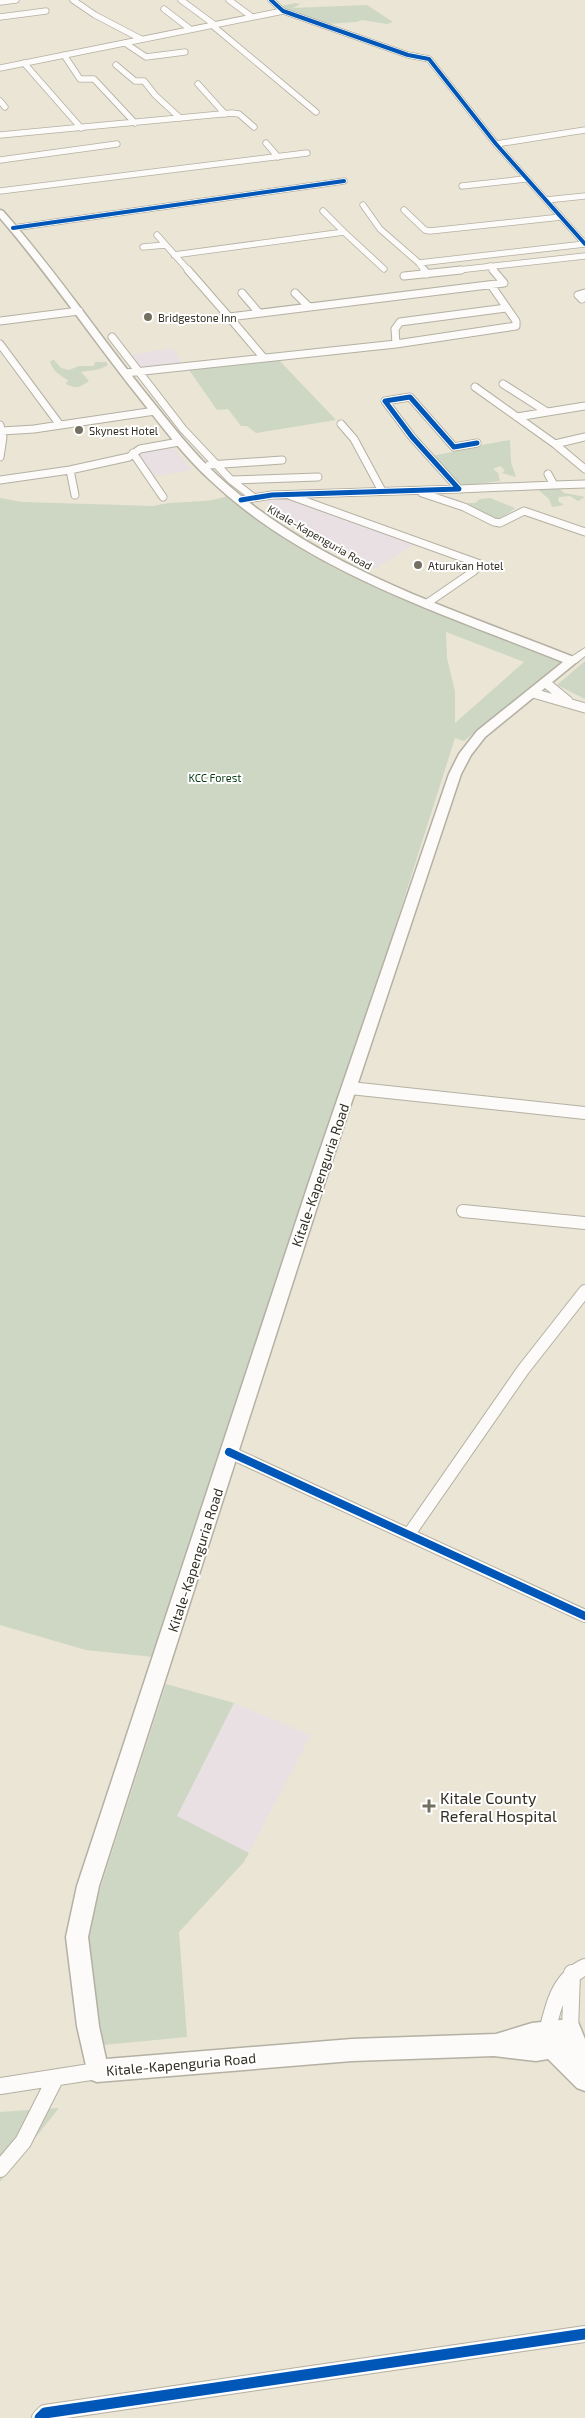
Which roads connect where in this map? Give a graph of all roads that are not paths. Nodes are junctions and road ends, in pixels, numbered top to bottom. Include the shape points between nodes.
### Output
1 (16, 0) edge
2 (73, 0) edge
3 (181, 0) edge
4 (228, 0) edge
5 (271, 0) edge
6 (0, 2) edge
7 (164, 9) dead end
8 (46, 11) dead end
9 (283, 11) junction
10 (0, 17) edge
11 (252, 17) junction
12 (213, 25) junction
13 (190, 29) junction
14 (141, 39) junction
15 (126, 43) junction
16 (185, 52) dead end
17 (64, 55) junction
18 (24, 63) junction
19 (116, 65) dead end
20 (0, 68) edge
21 (198, 84) dead end
22 (0, 101) edge
23 (5, 107) dead end
24 (316, 112) dead end
25 (225, 114) junction
26 (180, 118) junction
27 (135, 123) junction
28 (254, 127) dead end
29 (81, 128) junction
30 (585, 130) edge
31 (0, 135) edge
32 (266, 143) dead end
33 (117, 144) dead end
34 (496, 144) junction
35 (307, 153) dead end
36 (278, 157) junction
37 (0, 160) edge
38 (525, 179) junction
39 (344, 181) dead end
40 (462, 186) dead end
41 (0, 191) edge
42 (585, 196) edge
43 (546, 200) junction
44 (363, 205) dead end
45 (404, 210) dead end
46 (323, 211) dead end
47 (0, 213) edge
48 (561, 217) junction
49 (13, 228) junction
50 (344, 232) junction
51 (156, 235) dead end
52 (584, 241) edge
53 (165, 245) junction
54 (143, 247) dead end
55 (174, 255) junction
56 (585, 256) edge
57 (419, 262) junction
58 (490, 266) junction
59 (384, 269) dead end
60 (427, 274) junction
61 (404, 276) dead end
62 (491, 285) junction
63 (242, 293) dead end
64 (296, 293) dead end
65 (308, 307) junction
66 (506, 308) junction
67 (79, 311) junction
68 (259, 313) junction
69 (229, 317) junction
70 (0, 321) edge
71 (112, 338) dead end
72 (0, 344) edge
73 (396, 344) junction
74 (263, 358) junction
75 (138, 372) junction
76 (125, 374) junction
77 (503, 384) dead end
78 (475, 387) dead end
79 (585, 406) edge
80 (155, 411) junction
81 (547, 412) junction
82 (517, 417) junction
83 (341, 424) dead end
84 (60, 425) junction
85 (1, 428) edge
86 (585, 437) edge
87 (179, 442) junction
88 (478, 443) dead end
89 (555, 444) junction
90 (133, 453) junction
91 (0, 457) edge
92 (282, 460) dead end
93 (208, 466) junction
94 (585, 468) edge
95 (70, 470) junction
96 (548, 474) dead end
97 (318, 477) dead end
98 (0, 480) edge
99 (231, 480) junction
100 (585, 484) edge
101 (554, 485) junction
102 (566, 485) junction
103 (459, 489) junction
104 (415, 490) junction
105 (382, 491) junction
106 (585, 493) edge
107 (287, 494) junction
108 (75, 495) dead end
109 (163, 497) dead end
110 (253, 497) junction
111 (241, 500) junction
112 (585, 532) edge
113 (426, 604) junction
114 (578, 656) edge
115 (540, 688) junction
116 (573, 704) junction
117 (585, 708) edge
118 (350, 1088) junction
119 (585, 1113) edge
120 (463, 1211) dead end
121 (585, 1223) edge
122 (585, 1291) edge
123 (229, 1452) junction
124 (409, 1534) junction
125 (585, 1616) edge
126 (580, 1966) edge
127 (572, 2037) junction
128 (550, 2040) junction
129 (585, 2065) edge
130 (98, 2071) junction
131 (55, 2079) junction
132 (585, 2080) edge
133 (0, 2086) edge
134 (0, 2168) edge
135 (585, 2334) edge
136 (40, 2418) edge

1 - 6 street
2 - 14 street via 95,16
3 - 12 street
4 - 11 street
5 - 9 street
7 - 13 street
8 - 10 street
9 - 11 street
9 - 34 street via 408,55 429,59
11 - 12 street
12 - 13 street
12 - 24 street
13 - 14 street
14 - 15 street
15 - 16 street via 146,57
15 - 17 street
17 - 18 street
17 - 27 street via 80,79 94,79
18 - 20 street
18 - 29 street
19 - 26 street via 134,81 144,81
21 - 25 street
22 - 23 street
25 - 26 street
25 - 28 street via 239,114
26 - 27 street
27 - 29 street
29 - 31 street
30 - 34 street
32 - 36 street
33 - 37 street
34 - 38 street
35 - 36 street
36 - 41 street
38 - 40 street
38 - 43 street
39 - 49 street
42 - 43 street
43 - 48 street
44 - 57 street via 380,229
45 - 48 street via 430,231
46 - 50 street
47 - 49 highway, Kitale-Kapenguria Road
48 - 52 street
49 - 67 highway, Kitale-Kapenguria Road
50 - 55 street
50 - 59 street
51 - 53 street
52 - 57 street
53 - 54 street
53 - 55 street
55 - 69 street
56 - 58 street
57 - 60 street
58 - 60 street
58 - 62 street via 505,282
60 - 61 street
62 - 65 street
62 - 66 street
63 - 68 street
64 - 65 street
65 - 68 street
66 - 73 street via 400,322 395,329
66 - 73 street via 516,326
67 - 70 street
67 - 76 highway, Kitale-Kapenguria Road
68 - 69 street
69 - 74 street
71 - 75 street
72 - 84 street
73 - 74 street
74 - 75 street
75 - 76 street
75 - 93 street
76 - 80 highway, Kitale-Kapenguria Road
77 - 81 street
78 - 82 street
79 - 81 street
80 - 84 street
80 - 87 highway, Kitale-Kapenguria Road
81 - 82 street
82 - 89 street
83 - 105 street via 354,439
84 - 85 street
85 - 91 street
86 - 89 street
87 - 90 street via 145,447
87 - 93 highway, Kitale-Kapenguria Road
88 - 103 street via 454,447 410,397 385,401 412,437
89 - 94 street
90 - 95 street via 129,458
90 - 109 street
92 - 93 street
93 - 99 street
93 - 111 highway, Kitale-Kapenguria Road via 217,481
95 - 98 street
95 - 108 street
96 - 101 street
97 - 99 street
99 - 110 street
100 - 102 street
101 - 102 street
101 - 103 street
102 - 106 street
103 - 104 street
104 - 105 street
104 - 112 street via 464,507 494,522 500,523 524,511
105 - 107 street
107 - 110 street
107 - 113 street via 480,564
110 - 111 street
111 - 113 highway, Kitale-Kapenguria Road via 272,524 318,551
113 - 114 highway, Kitale-Kapenguria Road
114 - 115 highway, Kitale-Kapenguria Road
115 - 116 street
115 - 116 street
115 - 118 highway, Kitale-Kapenguria Road via 481,734 461,761 376,1003
116 - 117 street
118 - 119 street
118 - 123 highway, Kitale-Kapenguria Road
120 - 121 street
122 - 124 street via 523,1370
123 - 124 street
123 - 130 highway, Kitale-Kapenguria Road via 81,1913 78,1958
124 - 125 street
126 - 127 street via 568,2014
126 - 128 street via 560,1990
127 - 128 highway, Kitale-Kapenguria Road
127 - 129 highway
128 - 130 highway, Kitale-Kapenguria Road via 530,2050 494,2045 352,2050
128 - 132 highway
130 - 131 street
131 - 133 street
131 - 134 street via 23,2142
135 - 136 street via 45,2413

